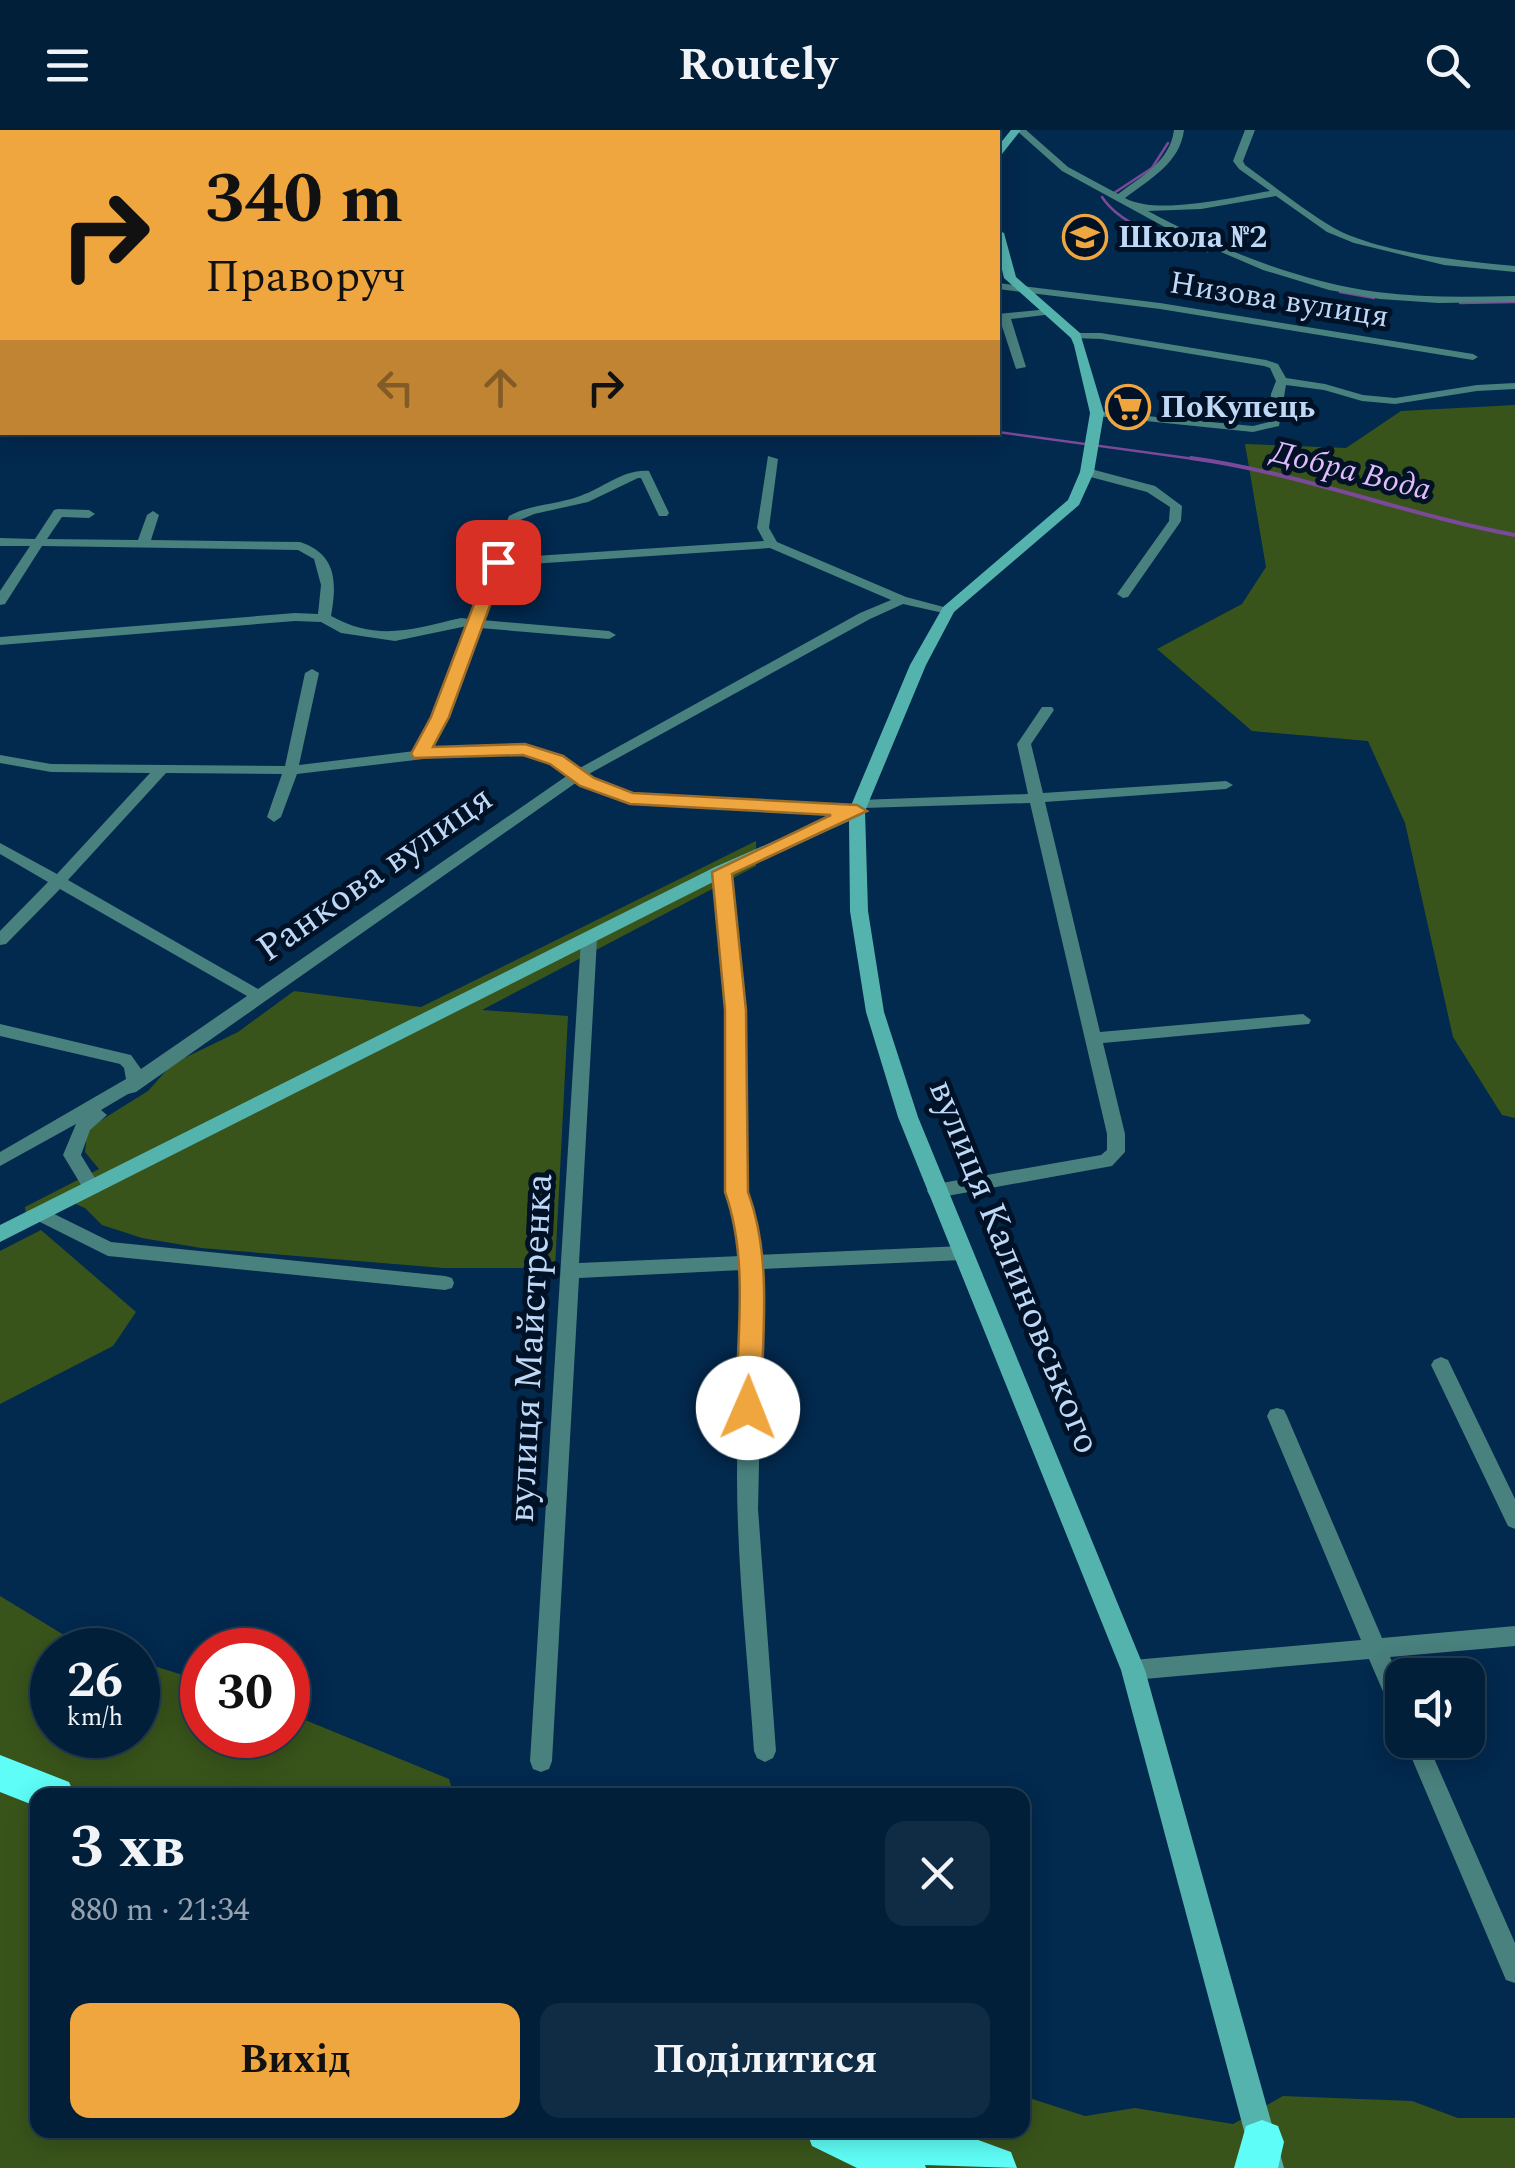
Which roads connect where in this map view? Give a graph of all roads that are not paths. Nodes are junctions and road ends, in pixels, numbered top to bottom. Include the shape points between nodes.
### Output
1 (1019, 130) edge
2 (1250, 130) edge
3 (1177, 135) edge
4 (1000, 150) edge
5 (1101, 188) junction
6 (1275, 193) junction
7 (1119, 198) junction
8 (1136, 208) junction
9 (1000, 240) edge
10 (1509, 268) edge
11 (1000, 286) edge
12 (1017, 286) junction
13 (1397, 299) junction
14 (1515, 299) edge
15 (1515, 310) edge
16 (1049, 312) junction
17 (1001, 316) edge
18 (1076, 336) junction
19 (1473, 357) dead end
20 (1020, 367) dead end
21 (1282, 381) junction
22 (1515, 386) edge
23 (1097, 413) junction
24 (772, 459) dead end
25 (1087, 472) junction
26 (663, 513) dead end
27 (89, 514) dead end
28 (153, 515) dead end
29 (0, 542) edge
30 (34, 544) junction
31 (143, 544) junction
32 (772, 544) junction
33 (498, 562) junction
34 (1123, 594) dead end
35 (902, 600) junction
36 (0, 601) edge
37 (948, 610) junction
38 (324, 618) junction
39 (476, 624) junction
40 (609, 635) dead end
41 (0, 642) edge
42 (312, 673) dead end
43 (1046, 710) dead end
44 (420, 754) junction
45 (0, 759) edge
46 (160, 770) junction
47 (292, 770) junction
48 (577, 775) junction
49 (1226, 785) dead end
50 (1037, 798) junction
51 (858, 808) junction
52 (274, 818) dead end
53 (0, 848) edge
54 (722, 872) junction
55 (59, 881) junction
56 (589, 939) junction
57 (0, 940) edge
58 (257, 995) junction
59 (1304, 1020) dead end
60 (0, 1030) edge
61 (1094, 1038) junction
62 (135, 1082) junction
63 (0, 1160) edge
64 (92, 1188) junction
65 (936, 1191) junction
66 (40, 1214) junction
67 (0, 1234) edge
68 (963, 1253) junction
69 (751, 1266) junction
70 (569, 1272) junction
71 (445, 1282) dead end
72 (1440, 1366) dead end
73 (1278, 1416) dead end
74 (1515, 1520) edge
75 (1515, 1636) edge
76 (1376, 1650) junction
77 (1133, 1670) junction
78 (1385, 1671) edge
79 (765, 1751) dead end
80 (1424, 1758) edge
81 (541, 1762) dead end
82 (0, 1773) edge
83 (38, 1788) edge
84 (1515, 1970) edge
85 (844, 2138) edge
86 (911, 2138) edge
87 (1262, 2159) edge
88 (904, 2168) edge
89 (996, 2168) edge

1 - 4 main road
1 - 5 street via 1065,169
2 - 6 street via 1238,161
3 - 5 street via 1126,182
3 - 7 street via 1164,163
5 - 7 street
6 - 8 street
6 - 10 street via 1358,241 1444,262
7 - 8 street
8 - 13 street via 1243,264 1326,289
9 - 12 main road
11 - 12 street, Низова вулиця
12 - 16 main road
12 - 19 street, Низова вулиця
13 - 14 street
13 - 15 street
16 - 17 street
16 - 18 main road
17 - 20 street
18 - 21 street via 1266,363
18 - 23 main road
21 - 22 street via 1395,401
21 - 23 street via 1275,424 1266,427
23 - 25 main road, вулиця Калиновського
24 - 32 street via 763,528
25 - 34 street via 1151,489 1176,506 1175,521
25 - 37 main road, вулиця Калиновського via 1074,502
26 - 33 street via 646,474 635,474 582,500 518,515
27 - 30 street via 58,514
28 - 31 street
29 - 30 street
30 - 31 street
30 - 36 street
31 - 38 street via 300,546 325,566 330,595
32 - 33 street
32 - 35 street
33 - 39 street
35 - 37 street
35 - 48 street, Ранкова вулиця
37 - 51 main road, вулиця Калиновського
38 - 39 street via 346,630 395,637
38 - 41 street
39 - 40 street
39 - 44 street
42 - 47 street
43 - 50 street via 1024,744
44 - 47 street
44 - 48 street via 525,749
45 - 46 street via 51,768
46 - 47 street
46 - 55 street
47 - 52 street
48 - 51 street via 630,798
48 - 58 street, Ранкова вулиця
49 - 50 street
50 - 51 street
50 - 61 street
51 - 54 main road
51 - 65 main road, вулиця Калиновського via 860,910 876,1012
53 - 55 street
54 - 56 main road
54 - 69 street via 736,1010 736,1192 746,1216
55 - 57 street
55 - 58 street
56 - 64 main road
56 - 70 street, вулиця Майстренка
58 - 62 street, Ранкова вулиця
59 - 61 street
60 - 62 street via 126,1059
61 - 65 street via 1116,1152 1106,1161
62 - 63 street, Ранкова вулиця
62 - 64 street via 75,1140 72,1155
64 - 66 main road
65 - 68 main road, вулиця Калиновського
66 - 67 main road
66 - 71 street via 108,1249
68 - 69 street
68 - 77 main road, вулиця Калиновського
69 - 70 street
69 - 79 street via 747,1480
70 - 81 street, вулиця Майстренка
72 - 74 street
73 - 76 street
75 - 76 street
76 - 77 street
76 - 78 street
77 - 87 main road, вулиця Калиновського
80 - 84 street
82 - 83 highway
85 - 88 highway
86 - 89 highway

